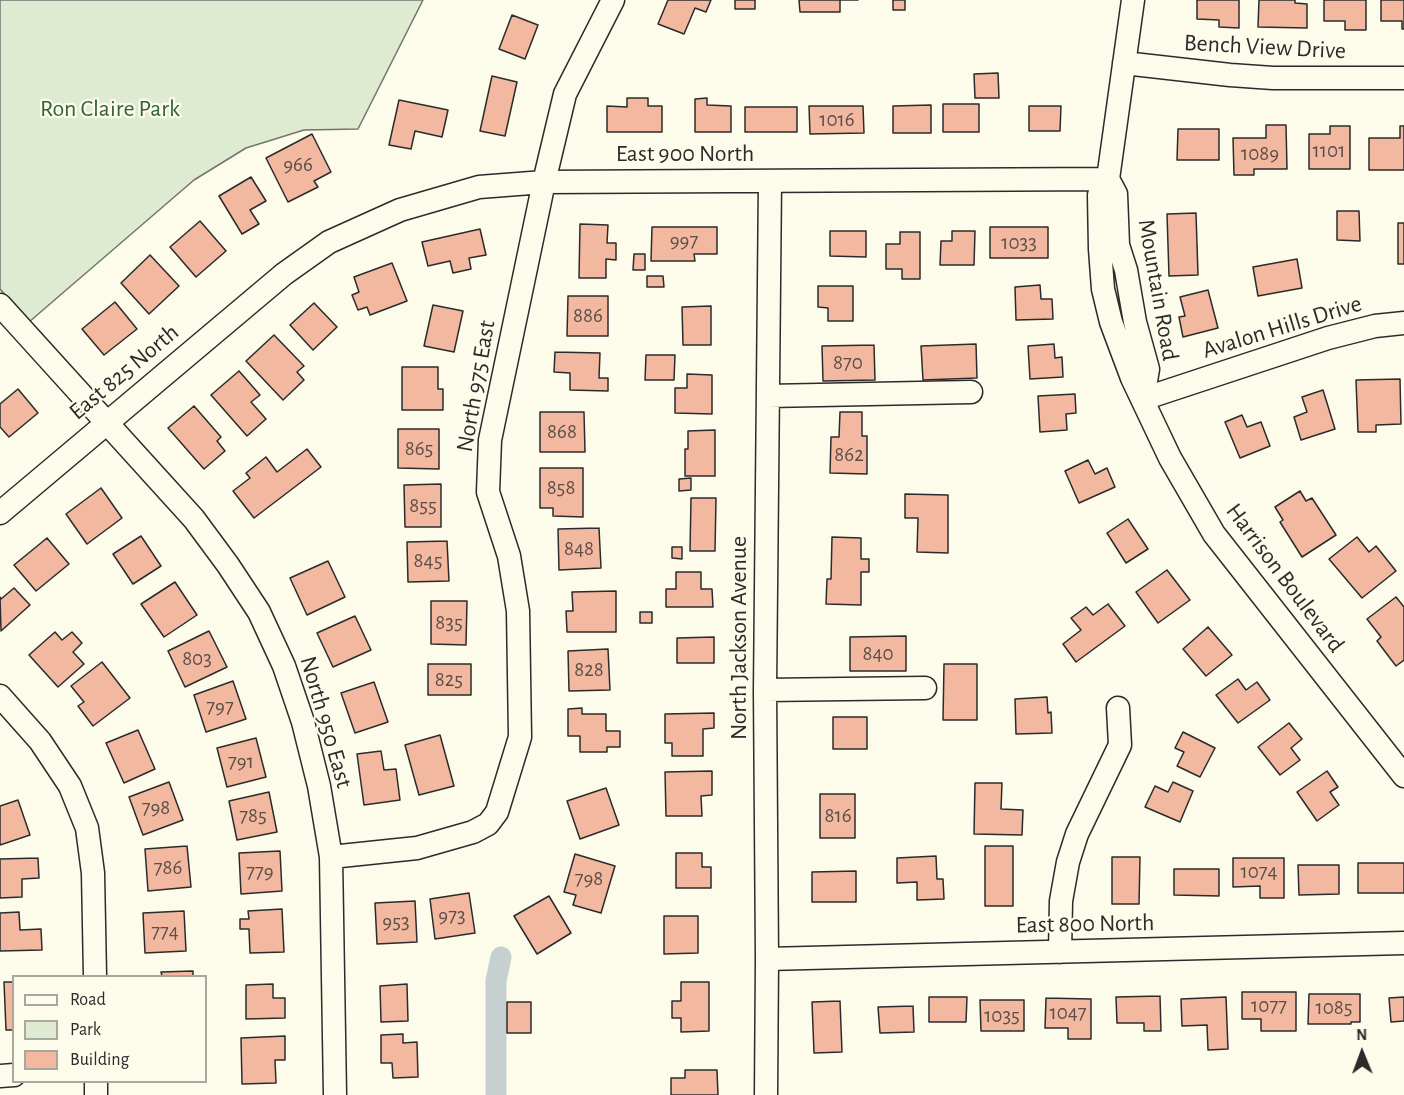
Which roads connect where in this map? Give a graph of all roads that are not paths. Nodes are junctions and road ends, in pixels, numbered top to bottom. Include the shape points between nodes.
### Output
1 (613, 0) edge
2 (1133, 0) edge
3 (1124, 63) junction
4 (1404, 78) edge
5 (1108, 179) junction
6 (770, 180) junction
7 (544, 182) junction
8 (284, 274) joint
9 (0, 305) edge
10 (1404, 323) edge
11 (971, 392) dead end
12 (768, 396) junction
13 (1143, 399) junction
14 (105, 423) junction
15 (0, 513) edge
16 (925, 687) dead end
17 (765, 690) junction
18 (0, 696) edge
19 (1118, 708) dead end
20 (1404, 776) edge
21 (331, 857) junction
22 (1404, 943) edge
23 (1060, 952) junction
24 (767, 959) junction
25 (95, 975) edge
26 (335, 1095) edge
27 (766, 1095) edge

1 - 7 street, North 975 East via 566,93
2 - 3 street, Mountain Road
3 - 4 street, Bench View Drive via 1273,78
3 - 5 street, Mountain Road
5 - 6 street, East 900 North
5 - 13 street, Mountain Road via 1116,194 1118,245 1148,369
6 - 7 street, East 900 North
6 - 12 street, North Jackson Avenue
7 - 8 street, East 900 North via 479,187 400,210 329,242
7 - 21 street, North 975 East via 490,440 489,492 509,556 518,611 520,737 497,812 488,824 473,832 417,848
8 - 14 street, East 825 North
9 - 14 street, North 950 East
10 - 13 street, Avalon Hills Drive via 1328,338
11 - 12 street
12 - 17 street, North Jackson Avenue
13 - 20 street, Harrison Boulevard via 1170,458 1214,534
14 - 15 street, East 825 North
14 - 21 street, North 950 East via 194,519 259,612 284,666 303,722
16 - 17 street
17 - 24 street, North Jackson Avenue
18 - 25 street via 40,741 70,786 87,828 93,873
19 - 23 street via 1119,745 1068,862 1061,900
21 - 26 street, North 950 East
22 - 23 street, East 800 North
23 - 24 street, East 800 North
24 - 27 street, North Jackson Avenue

